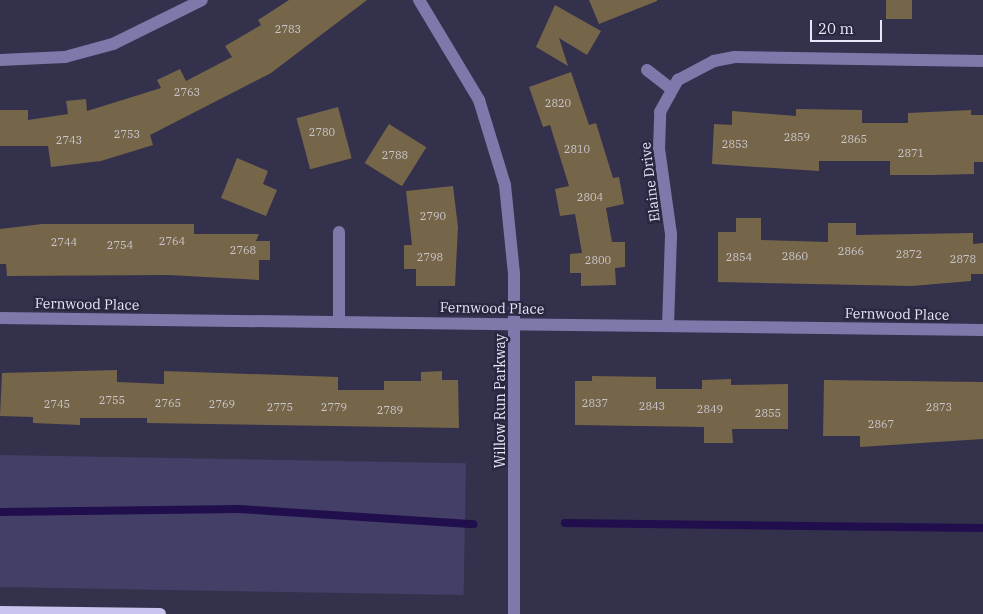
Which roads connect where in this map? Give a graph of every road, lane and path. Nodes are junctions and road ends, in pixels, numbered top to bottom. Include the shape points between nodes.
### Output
1 (202, 0) edge
2 (419, 0) edge
3 (0, 60) edge
4 (983, 61) edge
5 (647, 70) dead end
6 (671, 89) junction
7 (339, 232) dead end
8 (0, 318) edge
9 (339, 321) junction
10 (514, 324) junction
11 (668, 326) junction
12 (983, 330) edge
13 (0, 612) edge
14 (160, 614) edge
15 (514, 614) edge

1 - 3 street via 142,33 105,46 65,56
2 - 10 street, Willow Run Parkway via 457,56 496,143 506,195
4 - 6 street, Elaine Drive via 735,57 695,69
5 - 6 street
6 - 11 street, Elaine Drive via 660,112 659,150 671,234
7 - 9 street
8 - 9 street, Fernwood Place
9 - 10 street, Fernwood Place
10 - 11 street, Fernwood Place
10 - 15 street, Willow Run Parkway
11 - 12 street, Fernwood Place
13 - 14 main road

